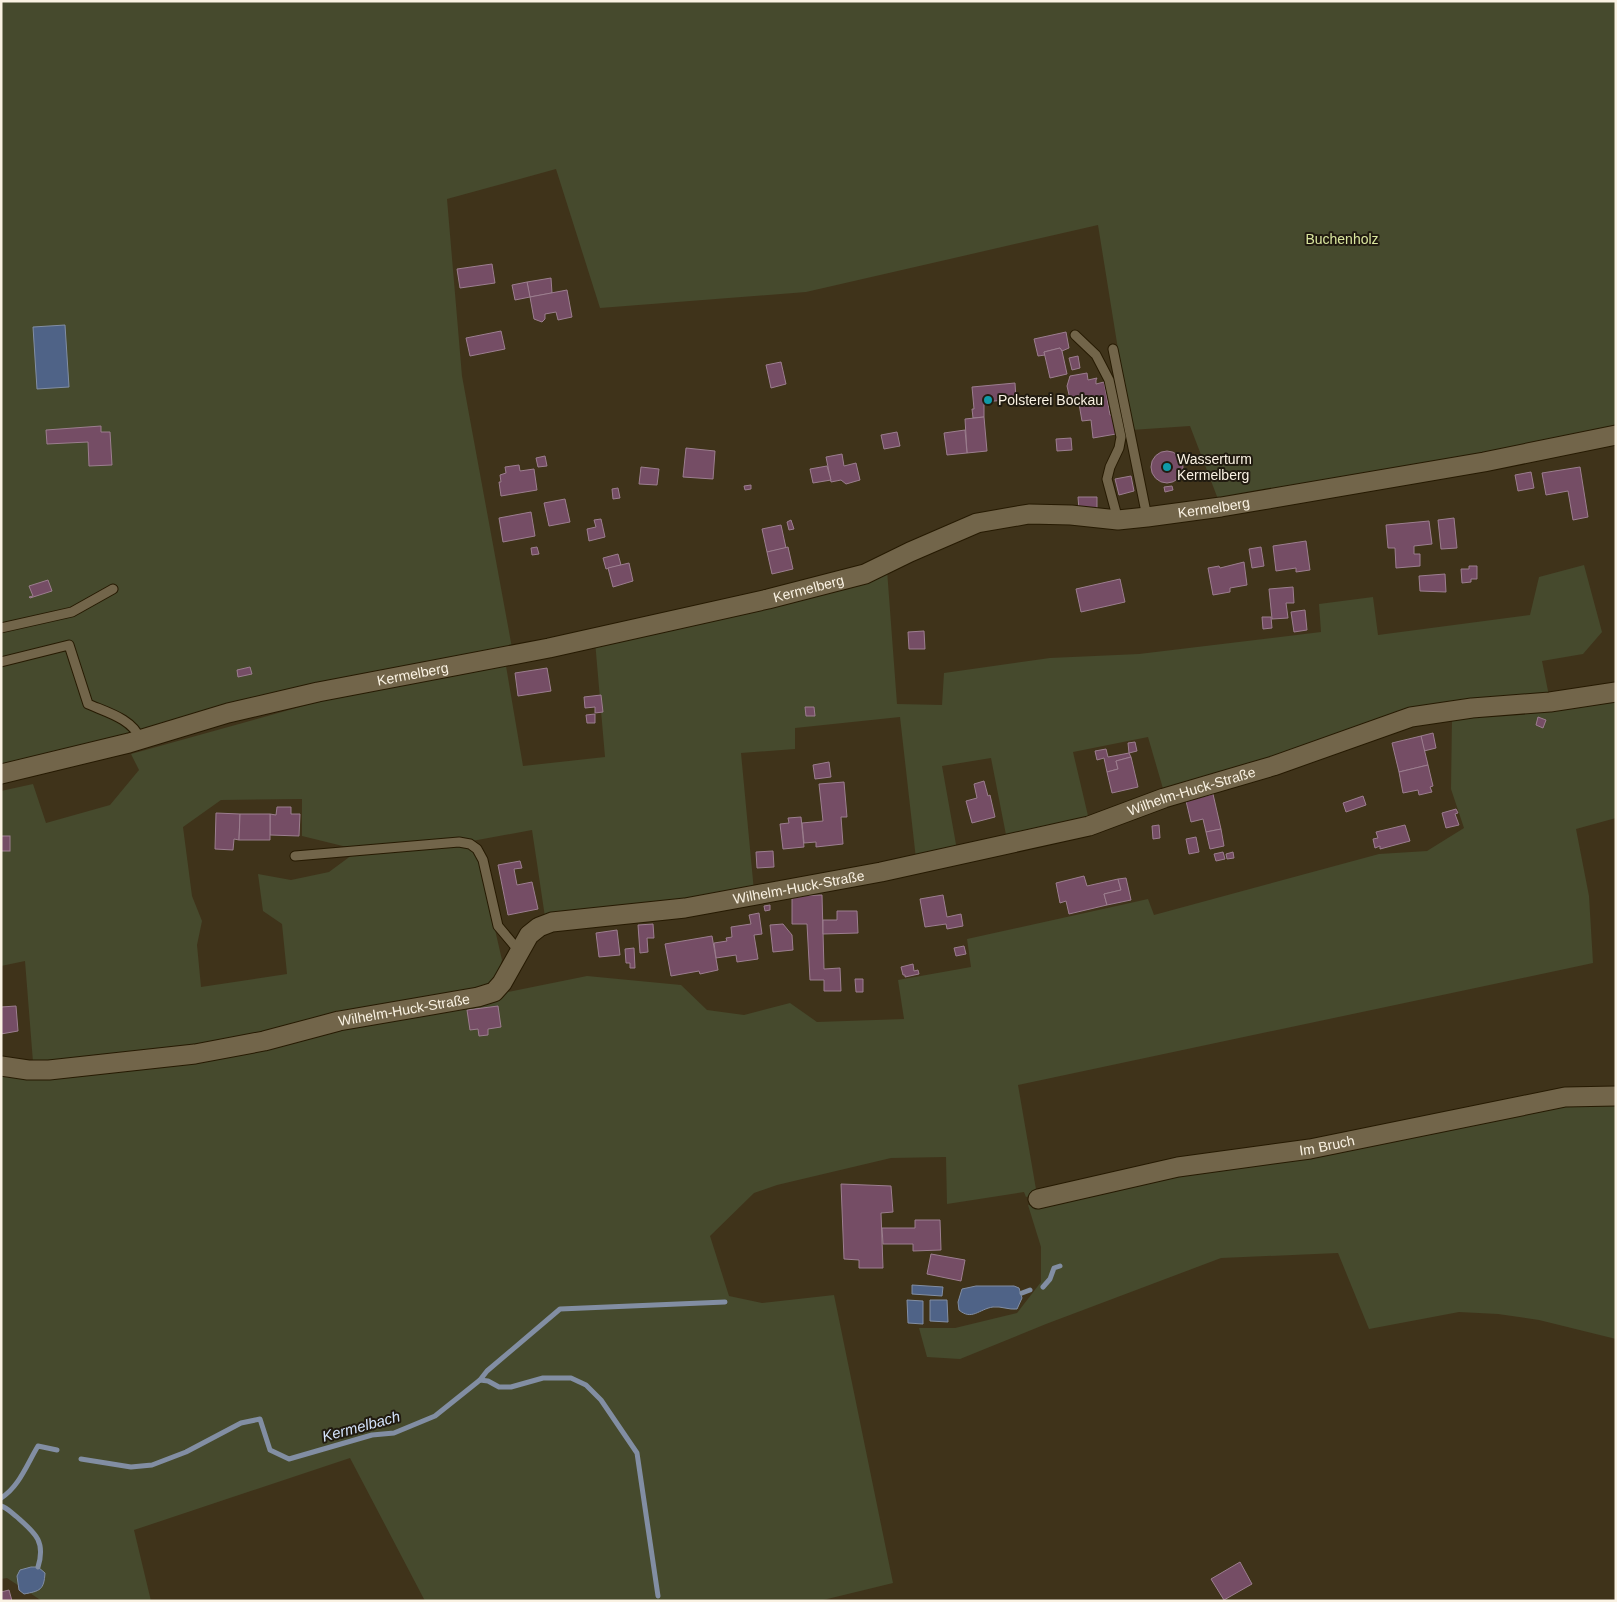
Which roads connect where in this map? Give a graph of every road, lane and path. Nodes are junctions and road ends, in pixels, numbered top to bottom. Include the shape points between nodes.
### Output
1 (1075, 335) dead end
2 (1113, 349) dead end
3 (1616, 435) edge
4 (1147, 518) junction
5 (1118, 520) junction
6 (113, 589) dead end
7 (1, 628) edge
8 (1, 662) edge
9 (1616, 692) edge
10 (140, 739) junction
11 (1, 774) edge
12 (295, 856) dead end
13 (519, 951) junction
14 (1, 1066) edge
15 (1616, 1096) edge
16 (1038, 1199) dead end

1 - 5 lane via 1096,355 1109,380 1121,437 1107,479
2 - 4 lane
3 - 4 street, Kermelberg via 1484,462
4 - 5 street, Kermelberg
5 - 10 street, Kermelberg via 1029,514 977,523 866,574 549,648 318,692 228,713
6 - 7 lane via 72,612
8 - 10 lane via 69,645 88,704 130,724
9 - 13 street, Wilhelm-Huck-Straße via 1411,717 1274,766 1164,798 1088,826 881,872 695,907 552,922 529,935
10 - 11 street, Kermelberg
12 - 13 lane via 459,842 470,844 477,849 482,860 498,926
13 - 14 street, Wilhelm-Huck-Straße via 494,992 478,997 339,1021 264,1041 195,1054 49,1070
15 - 16 street, Im Bruch via 1565,1097 1310,1149 1178,1167

